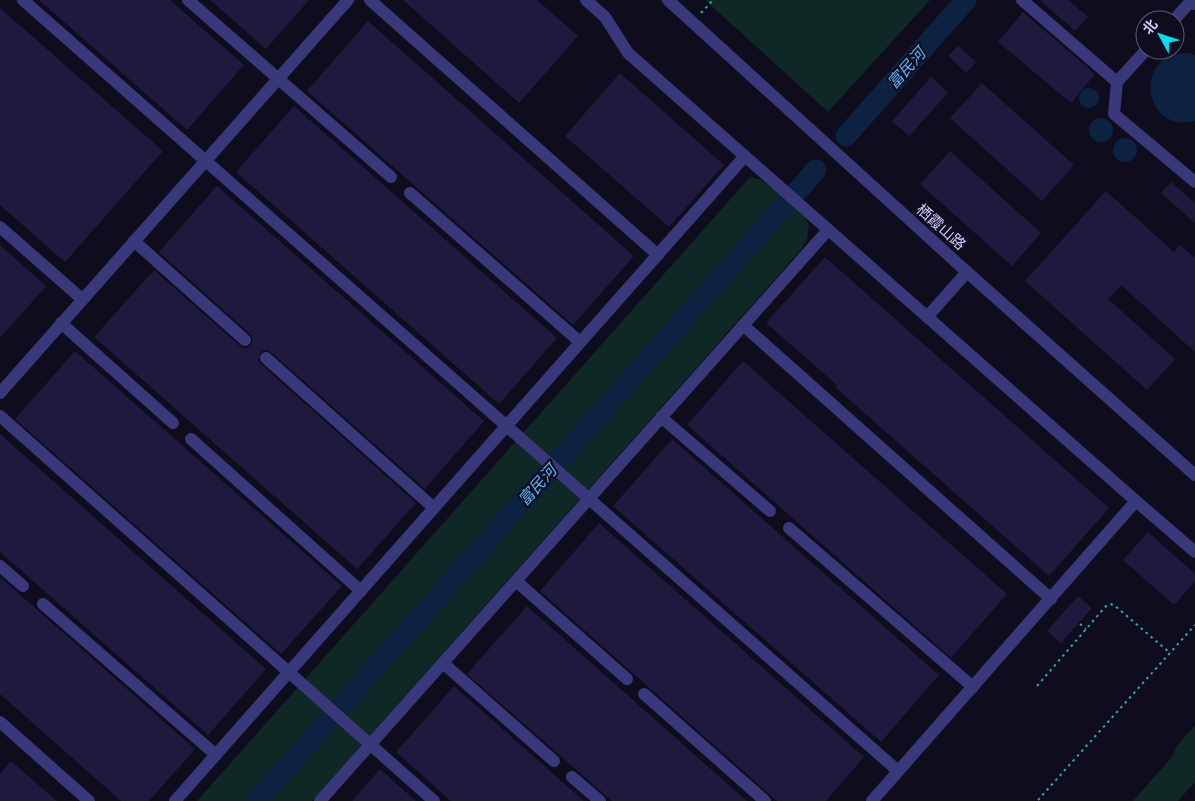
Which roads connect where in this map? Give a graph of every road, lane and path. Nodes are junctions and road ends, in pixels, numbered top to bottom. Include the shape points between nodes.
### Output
1 (23, 0) edge
2 (188, 0) edge
3 (348, 0) edge
4 (370, 0) edge
5 (586, 0) edge
6 (668, 0) edge
7 (713, 0) edge
8 (1022, 0) edge
9 (693, 23) junction
10 (1137, 60) edge
11 (278, 78) junction
12 (1117, 82) junction
13 (744, 156) junction
14 (205, 161) junction
15 (391, 177) dead end
16 (1195, 182) edge
17 (410, 193) dead end
18 (0, 227) edge
19 (828, 230) junction
20 (134, 241) junction
21 (658, 254) junction
22 (967, 272) junction
23 (82, 300) junction
24 (927, 317) junction
25 (61, 323) junction
26 (743, 325) junction
27 (245, 340) dead end
28 (580, 342) junction
29 (266, 358) dead end
30 (3, 384) edge
31 (0, 416) edge
32 (661, 417) junction
33 (173, 423) dead end
34 (506, 426) junction
35 (191, 439) dead end
36 (1195, 475) edge
37 (589, 499) junction
38 (1136, 501) junction
39 (434, 508) junction
40 (770, 511) dead end
41 (789, 528) dead end
42 (1195, 552) edge
43 (0, 566) edge
44 (516, 581) junction
45 (23, 586) dead end
46 (361, 591) junction
47 (1051, 598) junction
48 (43, 604) dead end
49 (1080, 624) dead end
50 (1195, 626) edge
51 (1086, 629) junction
52 (1170, 653) junction
53 (443, 663) junction
54 (289, 672) junction
55 (627, 679) dead end
56 (1037, 686) dead end
57 (972, 687) junction
58 (644, 694) dead end
59 (0, 722) edge
60 (370, 744) junction
61 (216, 755) junction
62 (554, 761) dead end
63 (898, 772) junction
64 (572, 776) dead end
65 (1038, 800) edge
66 (89, 801) edge
67 (175, 801) edge
68 (320, 801) edge
69 (434, 801) edge
70 (600, 801) edge
71 (766, 801) edge
72 (872, 801) edge

1 - 14 street
2 - 11 street
3 - 11 street
4 - 21 street
5 - 13 street via 605,17 628,53
6 - 9 street, 栖霞山路
7 - 9 path
8 - 12 street
9 - 22 street, 栖霞山路
10 - 12 street
11 - 14 street
11 - 15 street
12 - 16 street via 1114,114
13 - 19 street
13 - 21 street
14 - 20 street
14 - 34 street
17 - 28 street
18 - 23 street
19 - 24 street
19 - 26 street
20 - 23 street
20 - 27 street
21 - 28 street
22 - 24 street
22 - 36 street, 栖霞山路
23 - 25 street
24 - 38 street
25 - 30 street
25 - 33 street
26 - 32 street
26 - 47 street
28 - 34 street
29 - 39 street
31 - 54 street
32 - 37 street
32 - 40 street
34 - 37 street
34 - 39 street
35 - 46 street
37 - 44 street
37 - 63 street
38 - 42 street
38 - 47 street
39 - 46 street
41 - 57 street
43 - 45 street
44 - 53 street
44 - 55 street
46 - 54 street
47 - 57 street
48 - 61 street
49 - 51 path
50 - 52 path
51 - 52 path via 1106,606 1114,605
51 - 56 path
52 - 65 path
53 - 60 street
53 - 62 street
54 - 60 street
54 - 61 street
57 - 63 street
58 - 71 street
59 - 66 street
60 - 68 street
60 - 69 street
61 - 67 street
63 - 72 street
64 - 70 street

